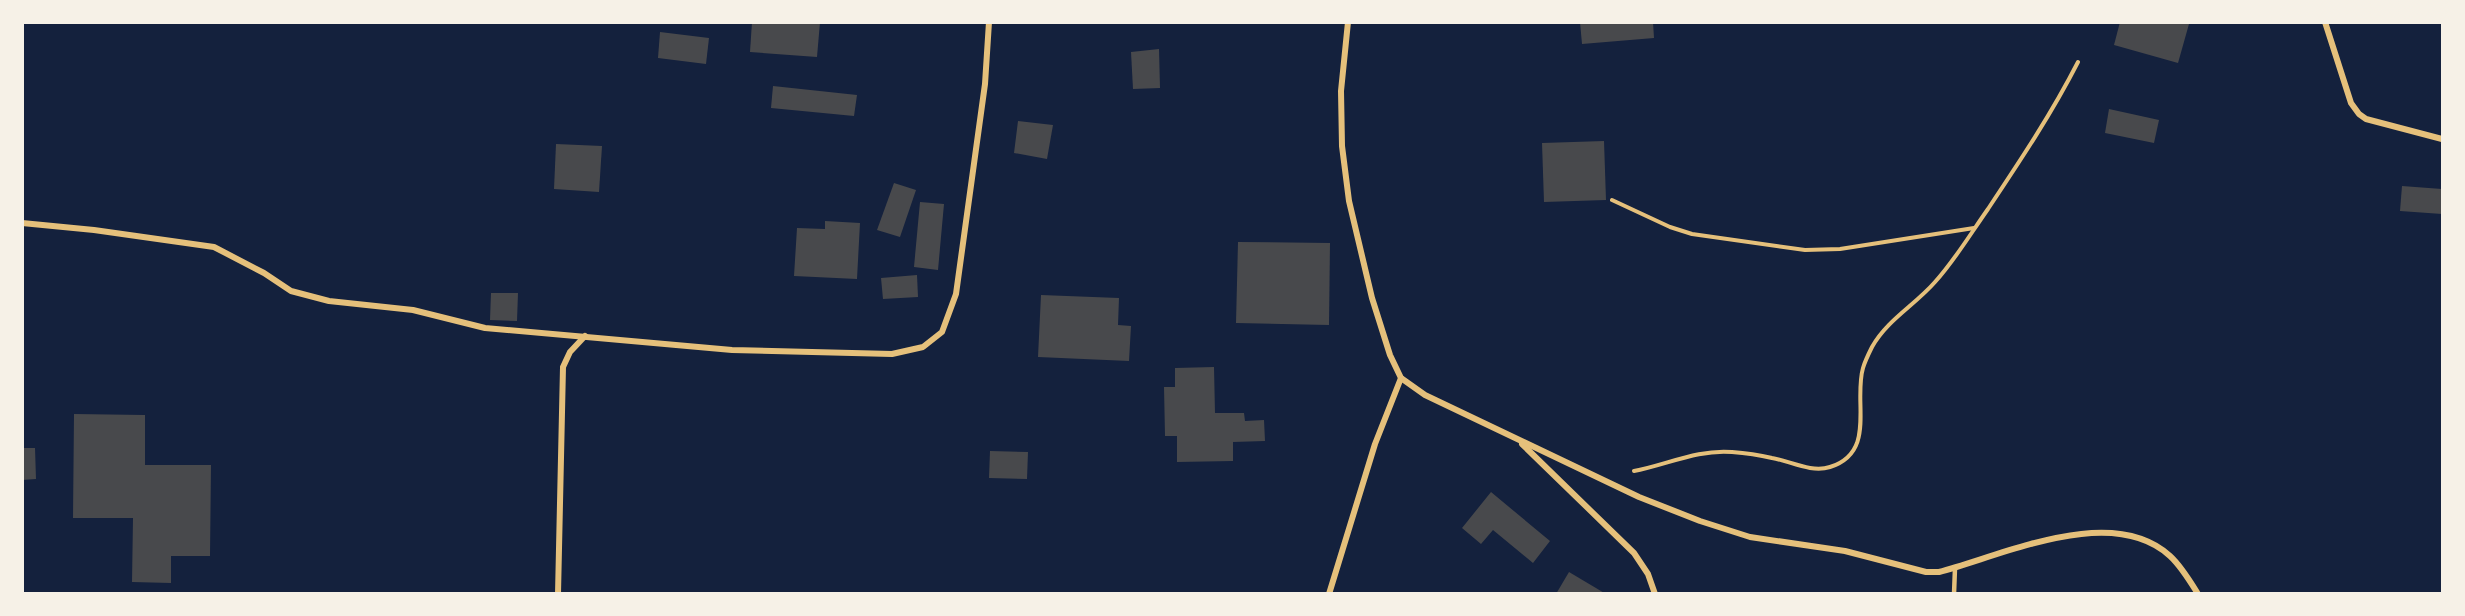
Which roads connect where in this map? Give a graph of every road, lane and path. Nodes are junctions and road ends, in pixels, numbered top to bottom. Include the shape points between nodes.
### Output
1 (989, 22) edge
2 (1348, 22) edge
3 (2325, 22) edge
4 (2078, 62) dead end
5 (2442, 139) edge
6 (1612, 200) dead end
7 (22, 223) edge
8 (1975, 228) junction
9 (585, 336) junction
10 (1401, 378) junction
11 (1517, 439) junction
12 (1601, 477) junction
13 (1955, 568) junction
14 (558, 594) edge
15 (1329, 594) edge
16 (1655, 594) edge
17 (1954, 594) edge
18 (2198, 594) edge

1 - 9 street via 985,84 956,294 942,332 923,347 892,354 732,350
2 - 10 street via 1341,91 1349,201 1372,298
3 - 5 street via 2351,103 2359,114
4 - 8 path via 2058,100
6 - 8 path via 1692,234 1805,250 1840,249
7 - 9 street via 214,247 291,291 329,301 413,310 485,328
8 - 12 path via 1935,283 1884,329 1872,348 1863,369 1858,443 1844,459 1819,468 1731,452 1709,453
9 - 14 street via 563,367
10 - 11 street via 1425,395
10 - 15 street via 1375,444
11 - 12 street
11 - 16 street via 1634,553
12 - 13 street via 1639,497 1750,537 1845,551 1926,572
13 - 17 lane
13 - 18 street via 2046,541 2116,532 2145,541 2169,556

